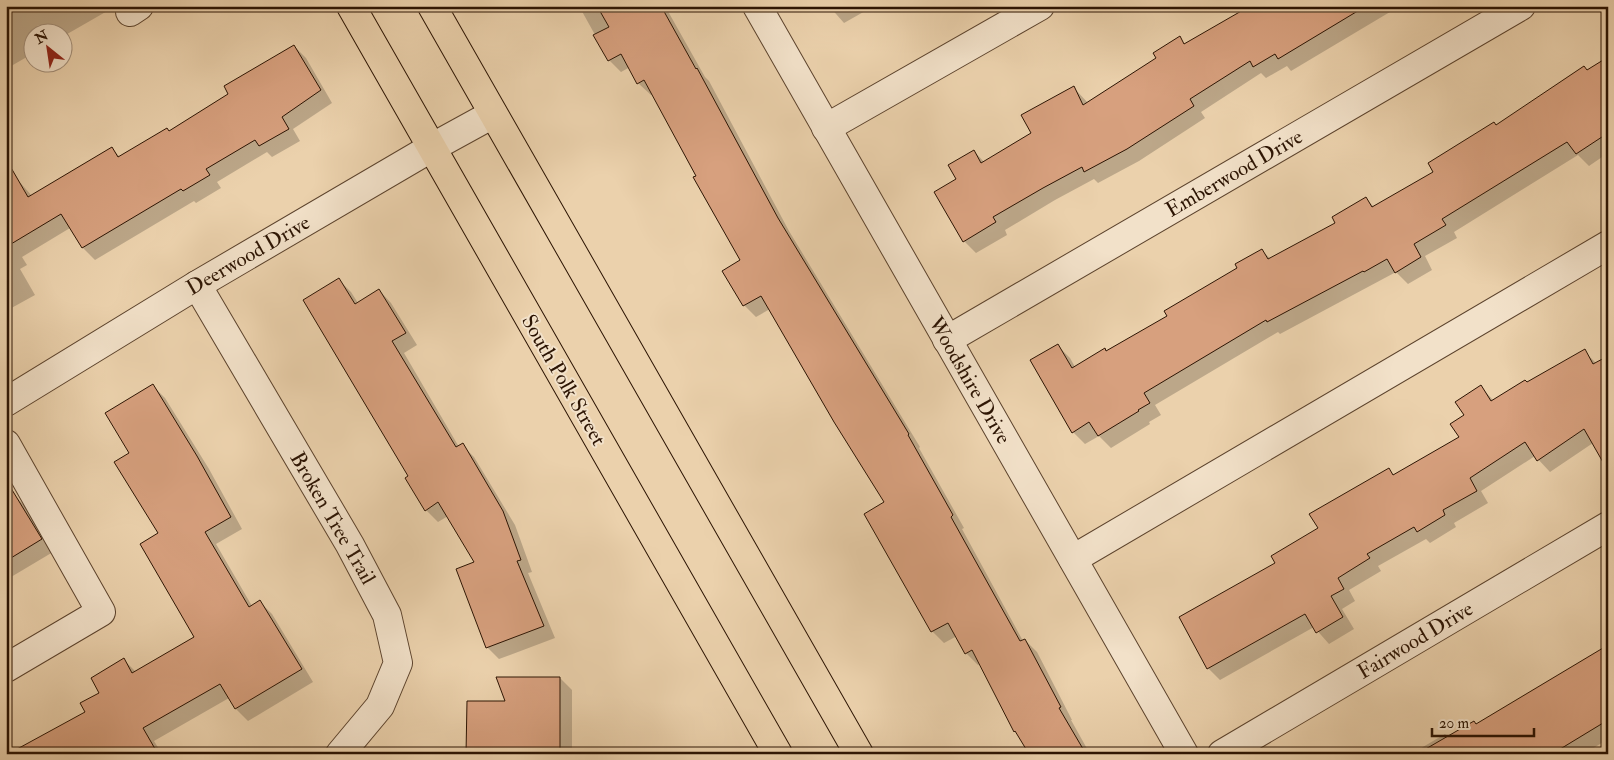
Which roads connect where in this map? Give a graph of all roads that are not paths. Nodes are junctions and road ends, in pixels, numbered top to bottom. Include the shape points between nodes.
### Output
1 (351, 6) edge
2 (432, 6) edge
3 (757, 6) edge
4 (1040, 6) edge
5 (1521, 6) edge
6 (493, 114) junction
7 (826, 128) junction
8 (432, 148) junction
9 (1608, 245) edge
10 (197, 285) junction
11 (948, 340) junction
12 (6, 402) edge
13 (6, 444) edge
14 (1608, 526) edge
15 (1073, 559) junction
16 (6, 668) edge
17 (340, 754) edge
18 (778, 754) edge
19 (859, 754) edge
20 (1184, 754) edge
21 (1222, 754) edge

1 - 8 main road, South Polk Street
2 - 6 main road
3 - 7 street, Woodshire Drive
4 - 7 street
5 - 11 street, Emberwood Drive
6 - 8 street, Deerwood Drive
6 - 19 main road
7 - 11 street, Woodshire Drive
8 - 10 street, Deerwood Drive
8 - 18 main road, South Polk Street
9 - 15 street
10 - 12 street, Deerwood Drive
10 - 17 street, Broken Tree Trail via 350,545 387,615 398,663 380,706
11 - 15 street, Woodshire Drive
13 - 16 street via 101,612
14 - 21 street, Fairwood Drive
15 - 20 street, Woodshire Drive

